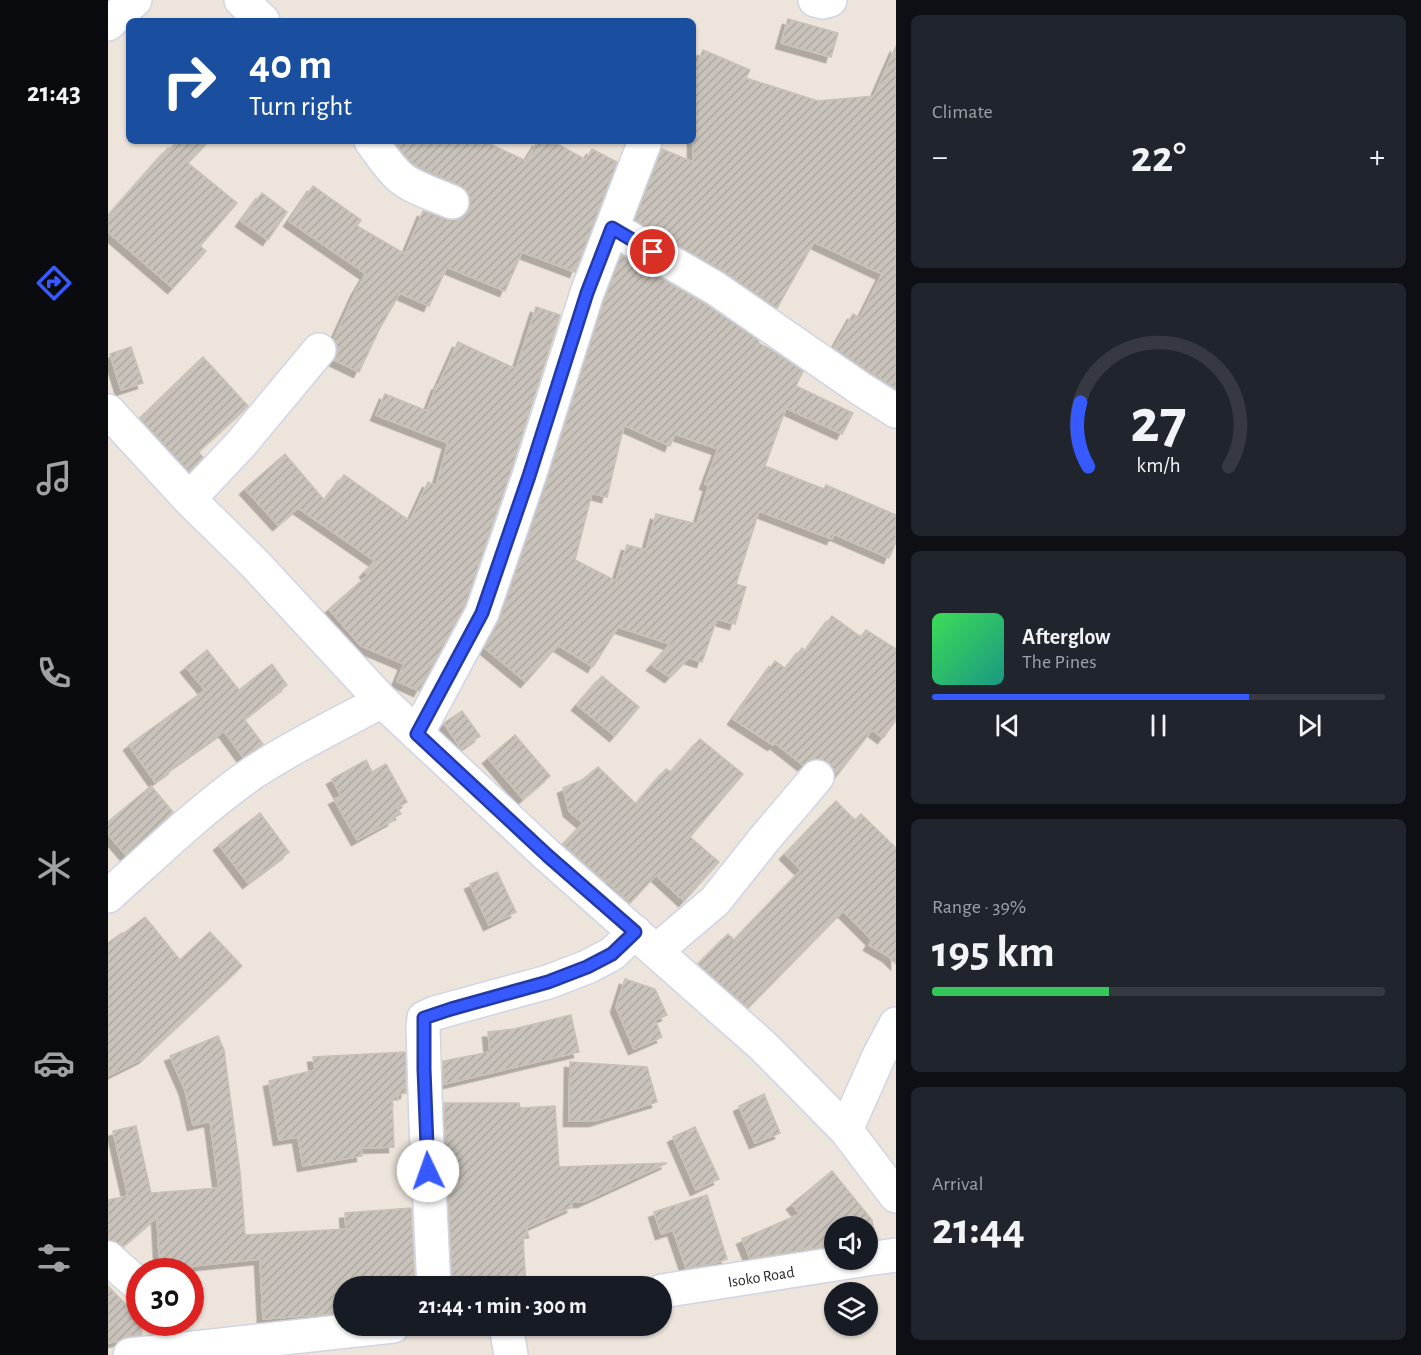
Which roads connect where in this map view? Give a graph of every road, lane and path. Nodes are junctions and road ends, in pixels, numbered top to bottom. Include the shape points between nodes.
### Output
1 (135, 0) edge
2 (241, 0) edge
3 (815, 0) edge
4 (830, 0) edge
5 (260, 18) edge
6 (108, 24) edge
7 (373, 144) edge
8 (644, 144) edge
9 (452, 202) dead end
10 (612, 228) junction
11 (319, 350) dead end
12 (108, 411) edge
13 (896, 411) edge
14 (189, 499) junction
15 (382, 701) junction
16 (417, 734) junction
17 (817, 777) dead end
18 (108, 896) edge
19 (646, 942) junction
20 (896, 1024) edge
21 (846, 1130) junction
22 (896, 1196) edge
23 (896, 1255) edge
24 (878, 1257) edge
25 (108, 1258) edge
26 (824, 1266) edge
27 (126, 1274) edge
28 (433, 1276) edge
29 (672, 1289) edge
30 (333, 1333) edge
31 (508, 1336) edge
32 (185, 1342) edge
33 (130, 1355) edge
34 (511, 1355) edge

1 - 6 street
2 - 5 street
3 - 4 street
7 - 9 street via 401,178
8 - 10 street
10 - 13 street via 715,288
10 - 16 street via 482,613
11 - 14 street via 240,446
12 - 14 street
14 - 15 street
15 - 16 street
15 - 18 street via 253,773
16 - 19 street
17 - 19 street via 715,900
19 - 21 street via 763,1046
19 - 28 street via 548,982 424,1018
20 - 21 street
21 - 22 street
23 - 24 street
25 - 27 street
26 - 29 street, Isoko Road
30 - 32 street via 219,1345
31 - 34 street
32 - 33 street

